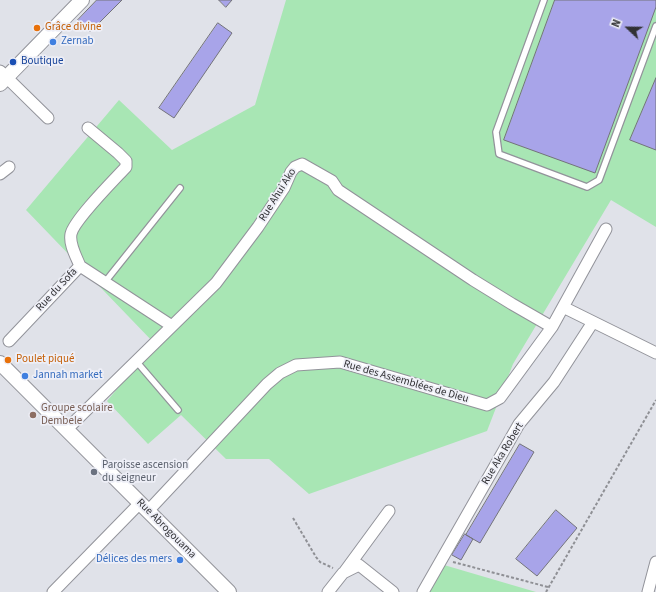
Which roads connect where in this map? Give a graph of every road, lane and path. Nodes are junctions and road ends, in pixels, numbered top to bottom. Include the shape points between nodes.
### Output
1 (82, 0) edge
2 (544, 0) edge
3 (656, 26) edge
4 (2, 77) edge
5 (48, 118) dead end
6 (88, 128) dead end
7 (180, 188) dead end
8 (606, 229) dead end
9 (80, 266) junction
10 (105, 282) junction
11 (563, 307) junction
12 (594, 322) junction
13 (172, 326) junction
14 (552, 327) junction
15 (9, 341) dead end
16 (656, 352) edge
17 (136, 361) junction
18 (0, 364) edge
19 (656, 400) edge
20 (178, 410) dead end
21 (67, 429) junction
22 (144, 507) junction
23 (389, 512) dead end
24 (293, 518) dead end
25 (442, 559) junction
26 (656, 562) edge
27 (343, 573) junction
28 (548, 587) junction
29 (53, 592) edge
30 (229, 592) edge
31 (328, 592) edge
32 (393, 592) edge
33 (423, 592) edge
34 (546, 592) edge
35 (648, 592) edge

1 - 4 street
2 - 3 lane via 496,132 496,145 499,154 587,187 599,180
4 - 5 street
6 - 9 street via 118,152 126,161 126,167 71,232 70,241
7 - 10 lane
8 - 11 street, Rue des Assemblées de Dieu
9 - 10 street, Rue du Sofa
9 - 15 street, Rue du Sofa
10 - 13 street, Rue du Sofa
11 - 12 street
11 - 14 street, Rue des Assemblées de Dieu
12 - 16 street
12 - 25 street, Rue Aka Robert via 554,382 519,424
13 - 14 street, Rue Ahui Ako via 216,283 258,227 284,188 295,166 302,164 332,181 338,190 473,280
13 - 17 street, Rue Ahui Ako
14 - 22 street, Rue des Assemblées de Dieu via 500,398 487,405 340,362 296,365 280,373 268,384
17 - 20 lane
17 - 21 street, Rue Ahui Ako
18 - 21 street, Rue Abrogouama
19 - 28 path
21 - 22 street, Rue Abrogouama
22 - 29 street, Rue des Assemblées de Dieu
22 - 30 street, Rue Abrogouama
23 - 27 street
24 - 27 path via 320,562
25 - 28 path
25 - 33 street, Rue Aka Robert
26 - 35 street
27 - 31 street
27 - 32 street via 359,565
28 - 34 path

